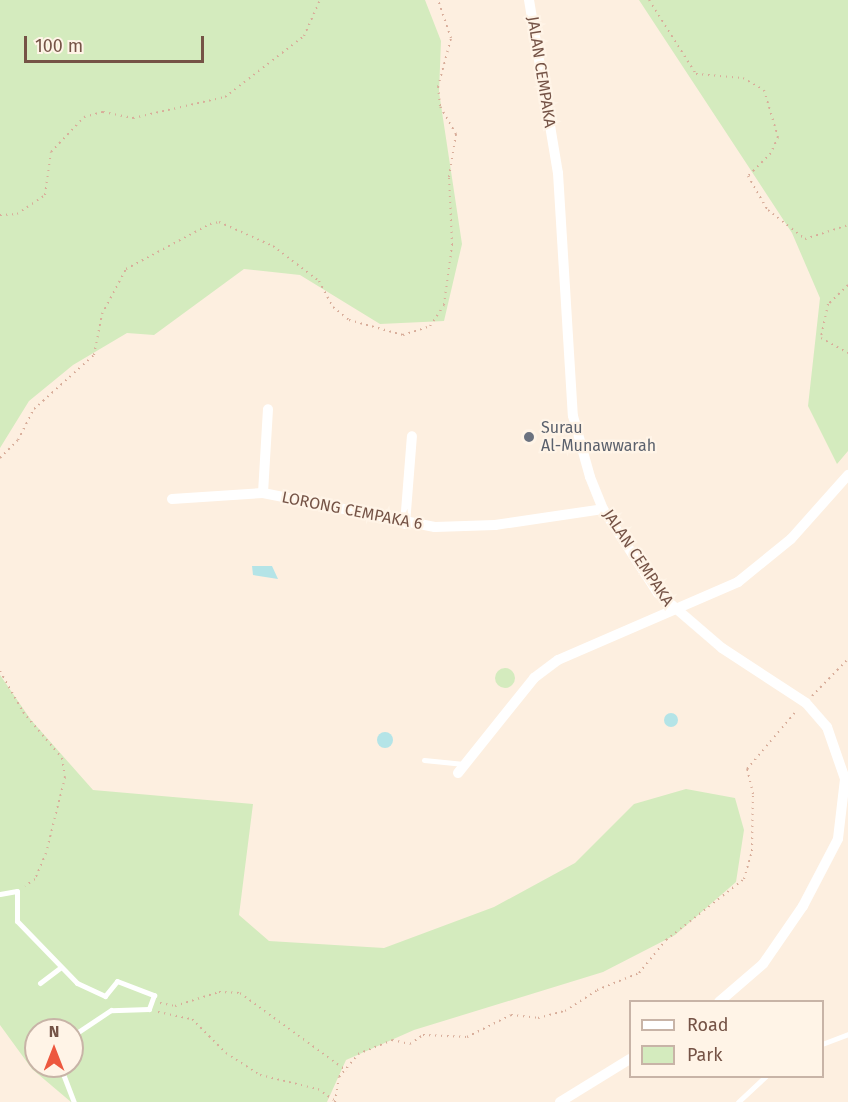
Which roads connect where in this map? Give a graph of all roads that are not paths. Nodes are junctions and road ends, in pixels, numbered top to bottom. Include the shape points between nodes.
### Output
1 (529, 0) edge
2 (268, 409) dead end
3 (412, 436) dead end
4 (848, 475) edge
5 (263, 493) junction
6 (172, 499) dead end
7 (603, 509) junction
8 (405, 524) junction
9 (675, 612) junction
10 (424, 760) dead end
11 (465, 764) junction
12 (458, 773) dead end
13 (843, 838) edge
14 (0, 894) edge
15 (61, 967) junction
16 (40, 983) dead end
17 (721, 1000) edge
18 (84, 1028) edge
19 (848, 1034) edge
20 (824, 1043) edge
21 (629, 1060) edge
22 (65, 1078) edge
23 (765, 1078) edge
24 (74, 1102) edge
25 (560, 1102) edge
26 (738, 1102) edge

1 - 7 street, JALAN CEMPAKA via 558,173 573,416
2 - 5 street
3 - 8 street
4 - 9 street via 764,564
5 - 6 street, LORONG CEMPAKA 6
5 - 8 street, LORONG CEMPAKA 6
7 - 8 street, LORONG CEMPAKA 6 via 475,526
7 - 9 street, JALAN CEMPAKA
9 - 11 street via 606,635 558,660 534,678
9 - 13 street, JALAN CEMPAKA via 806,703 827,727 845,779
10 - 11 lane
11 - 12 street
13 - 17 street, JALAN CEMPAKA via 763,964
14 - 15 lane via 17,891 17,921
15 - 16 lane
15 - 18 lane via 77,983 105,996 117,981 154,995 149,1009 111,1010
19 - 20 lane
21 - 25 street
22 - 24 lane
23 - 26 lane

